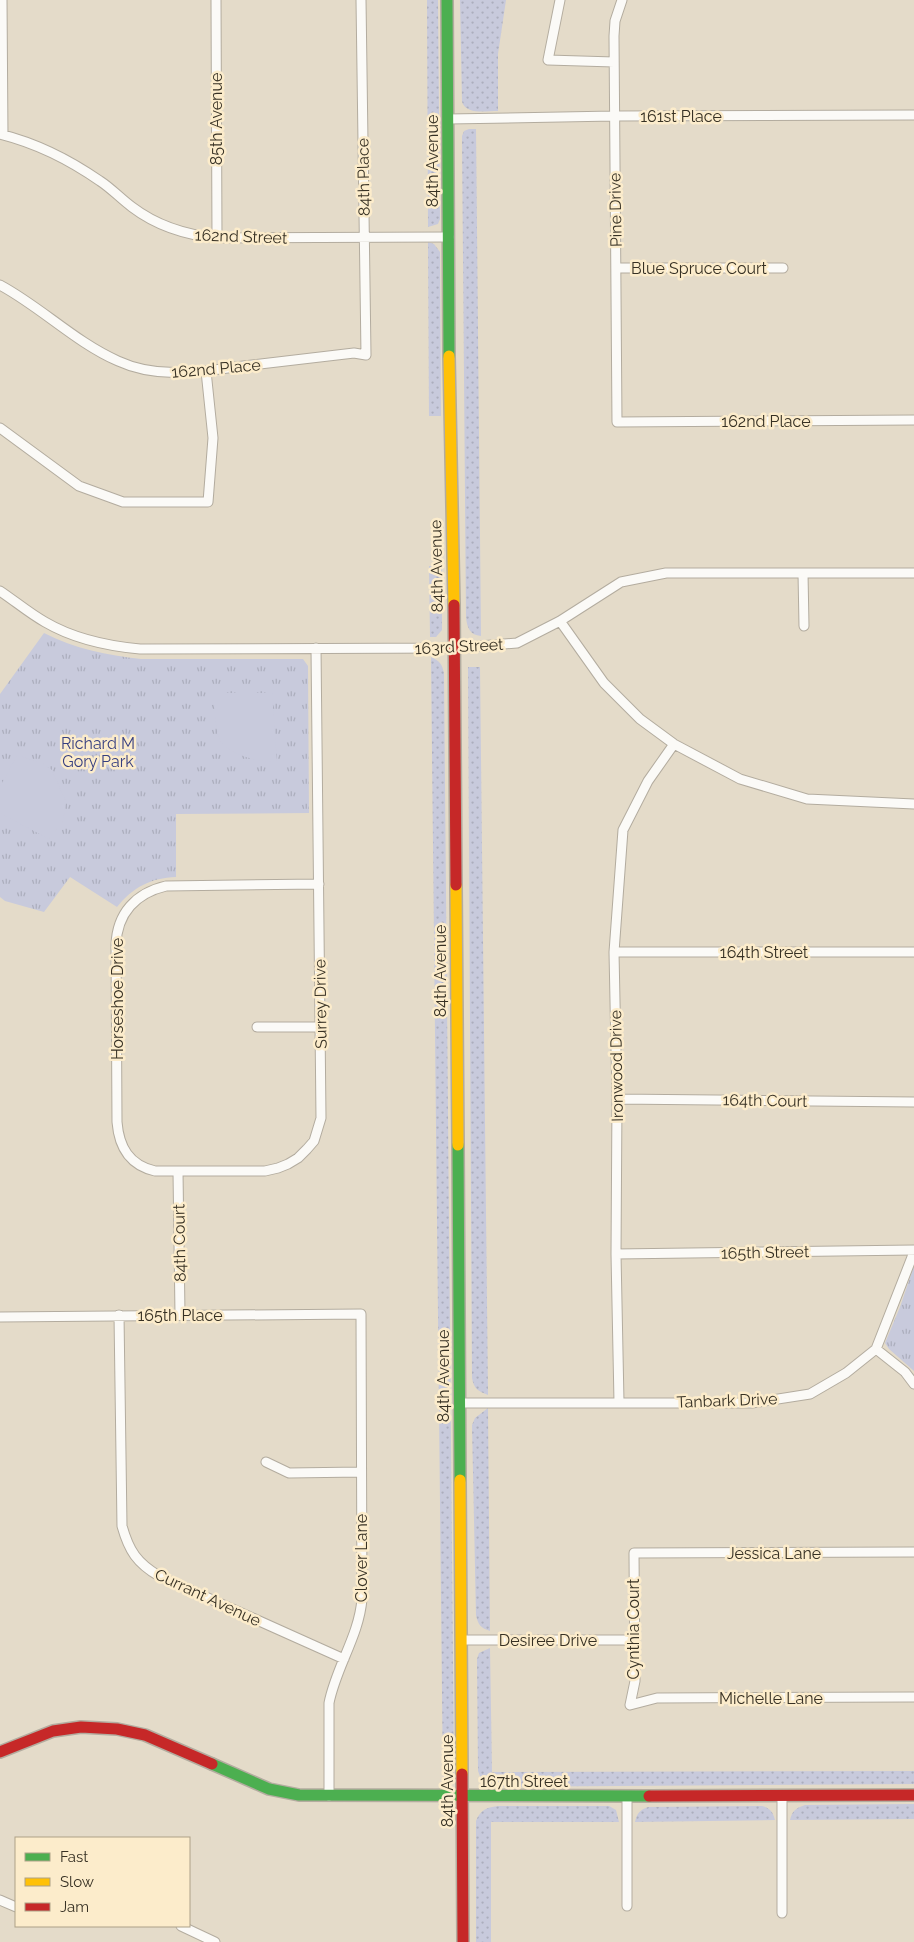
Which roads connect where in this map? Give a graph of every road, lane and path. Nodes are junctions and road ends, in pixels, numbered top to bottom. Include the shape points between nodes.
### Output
1 (2, 0) edge
2 (216, 0) edge
3 (361, 0) edge
4 (447, 0) edge
5 (560, 0) edge
6 (622, 0) edge
7 (614, 62) junction
8 (914, 115) edge
9 (614, 116) junction
10 (448, 119) junction
11 (2, 135) edge
12 (449, 236) junction
13 (363, 237) junction
14 (217, 238) junction
15 (616, 268) junction
16 (783, 268) dead end
17 (0, 285) edge
18 (366, 355) joint
19 (206, 371) junction
20 (914, 420) edge
21 (617, 422) joint
22 (0, 428) edge
23 (803, 573) junction
24 (914, 573) edge
25 (0, 591) edge
26 (560, 621) junction
27 (804, 626) dead end
28 (316, 648) junction
29 (455, 648) junction
30 (674, 744) junction
31 (914, 804) edge
32 (319, 884) junction
33 (614, 952) junction
34 (914, 952) edge
35 (257, 1027) dead end
36 (321, 1027) junction
37 (617, 1099) junction
38 (914, 1102) edge
39 (120, 1141) joint
40 (178, 1172) junction
41 (914, 1251) edge
42 (616, 1254) junction
43 (180, 1314) junction
44 (361, 1314) joint
45 (119, 1315) junction
46 (0, 1317) edge
47 (876, 1349) junction
48 (914, 1384) edge
49 (619, 1402) junction
50 (459, 1403) junction
51 (266, 1462) dead end
52 (361, 1472) junction
53 (914, 1552) edge
54 (634, 1553) joint
55 (463, 1640) junction
56 (634, 1640) junction
57 (344, 1659) junction
58 (914, 1697) edge
59 (630, 1705) joint
60 (0, 1752) edge
61 (914, 1795) edge
62 (329, 1796) junction
63 (464, 1797) junction
64 (627, 1797) junction
65 (782, 1797) junction
66 (0, 1900) edge
67 (627, 1906) dead end
68 (15, 1907) edge
69 (782, 1913) dead end
70 (183, 1927) edge
71 (215, 1942) edge
72 (463, 1942) edge

1 - 11 street
2 - 14 street, 85th Avenue
3 - 13 street, 84th Place
4 - 10 street, 84th Avenue
5 - 7 street via 548,60
6 - 7 street, Pine Drive via 616,21
7 - 9 street, Pine Drive
8 - 9 street, 161st Place
9 - 10 street, 161st Place
9 - 15 street, Pine Drive
10 - 12 street, 84th Avenue
11 - 14 street, 162nd Street via 58,155 102,182 149,219 181,232
12 - 13 street, 162nd Street
12 - 29 street, 84th Avenue
13 - 14 street, 162nd Street
13 - 18 street, 84th Place
15 - 16 street, Blue Spruce Court
15 - 21 street, Pine Drive
17 - 19 street, 162nd Place via 119,362 153,372
18 - 19 street, 162nd Place via 354,353
19 - 22 street via 213,438 208,502 123,502 108,497 79,486
20 - 21 street, 162nd Place
23 - 24 street, 163rd Street
23 - 26 street, 163rd Street via 645,576 621,582
23 - 27 street
25 - 28 street, 163rd Street via 61,630 116,646 140,649
26 - 29 street, 163rd Street via 517,643
26 - 30 street via 604,683 640,719
28 - 29 street, 163rd Street
28 - 32 street, Surrey Drive
29 - 50 street, 84th Avenue
30 - 31 street via 740,779 807,799
30 - 33 street, Ironwood Drive via 648,781 623,830
32 - 36 street, Surrey Drive
32 - 39 street, Horseshoe Drive via 166,886 145,892 127,908 117,935 117,1122
33 - 34 street, 164th Street
33 - 37 street, Ironwood Drive
35 - 36 street
36 - 40 street, Surrey Drive via 321,1118 308,1149 288,1164 265,1171
37 - 38 street, 164th Court
37 - 42 street, Ironwood Drive
39 - 40 street, Surrey Drive via 138,1165 156,1171
40 - 43 street, 84th Court
41 - 42 street, 165th Street
41 - 47 street, Tanbark Drive
42 - 49 street, Ironwood Drive
43 - 44 street, 165th Place
43 - 45 street, 165th Place
44 - 52 street, Clover Lane
45 - 46 street, 165th Place
45 - 57 street, Currant Avenue via 122,1526 134,1555 144,1568 159,1576
47 - 48 street via 905,1372
47 - 49 street, Tanbark Drive via 846,1373 810,1394 752,1403
49 - 50 street, Tanbark Drive
50 - 55 street, 84th Avenue
51 - 52 street via 289,1474
52 - 57 street, Clover Lane via 361,1613
53 - 54 street, Jessica Lane
54 - 56 street, Cynthia Court
55 - 56 street, Desiree Drive
55 - 63 street, 84th Avenue
56 - 59 street, Cynthia Court via 634,1681
57 - 62 street, Clover Lane via 329,1703
58 - 59 street, Michelle Lane via 657,1698
60 - 62 street, 167th Street via 53,1731 81,1727 117,1729 145,1734 269,1789
61 - 65 street, 167th Street
62 - 63 street, 167th Street
63 - 64 street, 167th Street
63 - 72 street, 84th Avenue
64 - 65 street, 167th Street
64 - 67 street
65 - 69 street
66 - 68 street
70 - 71 street

